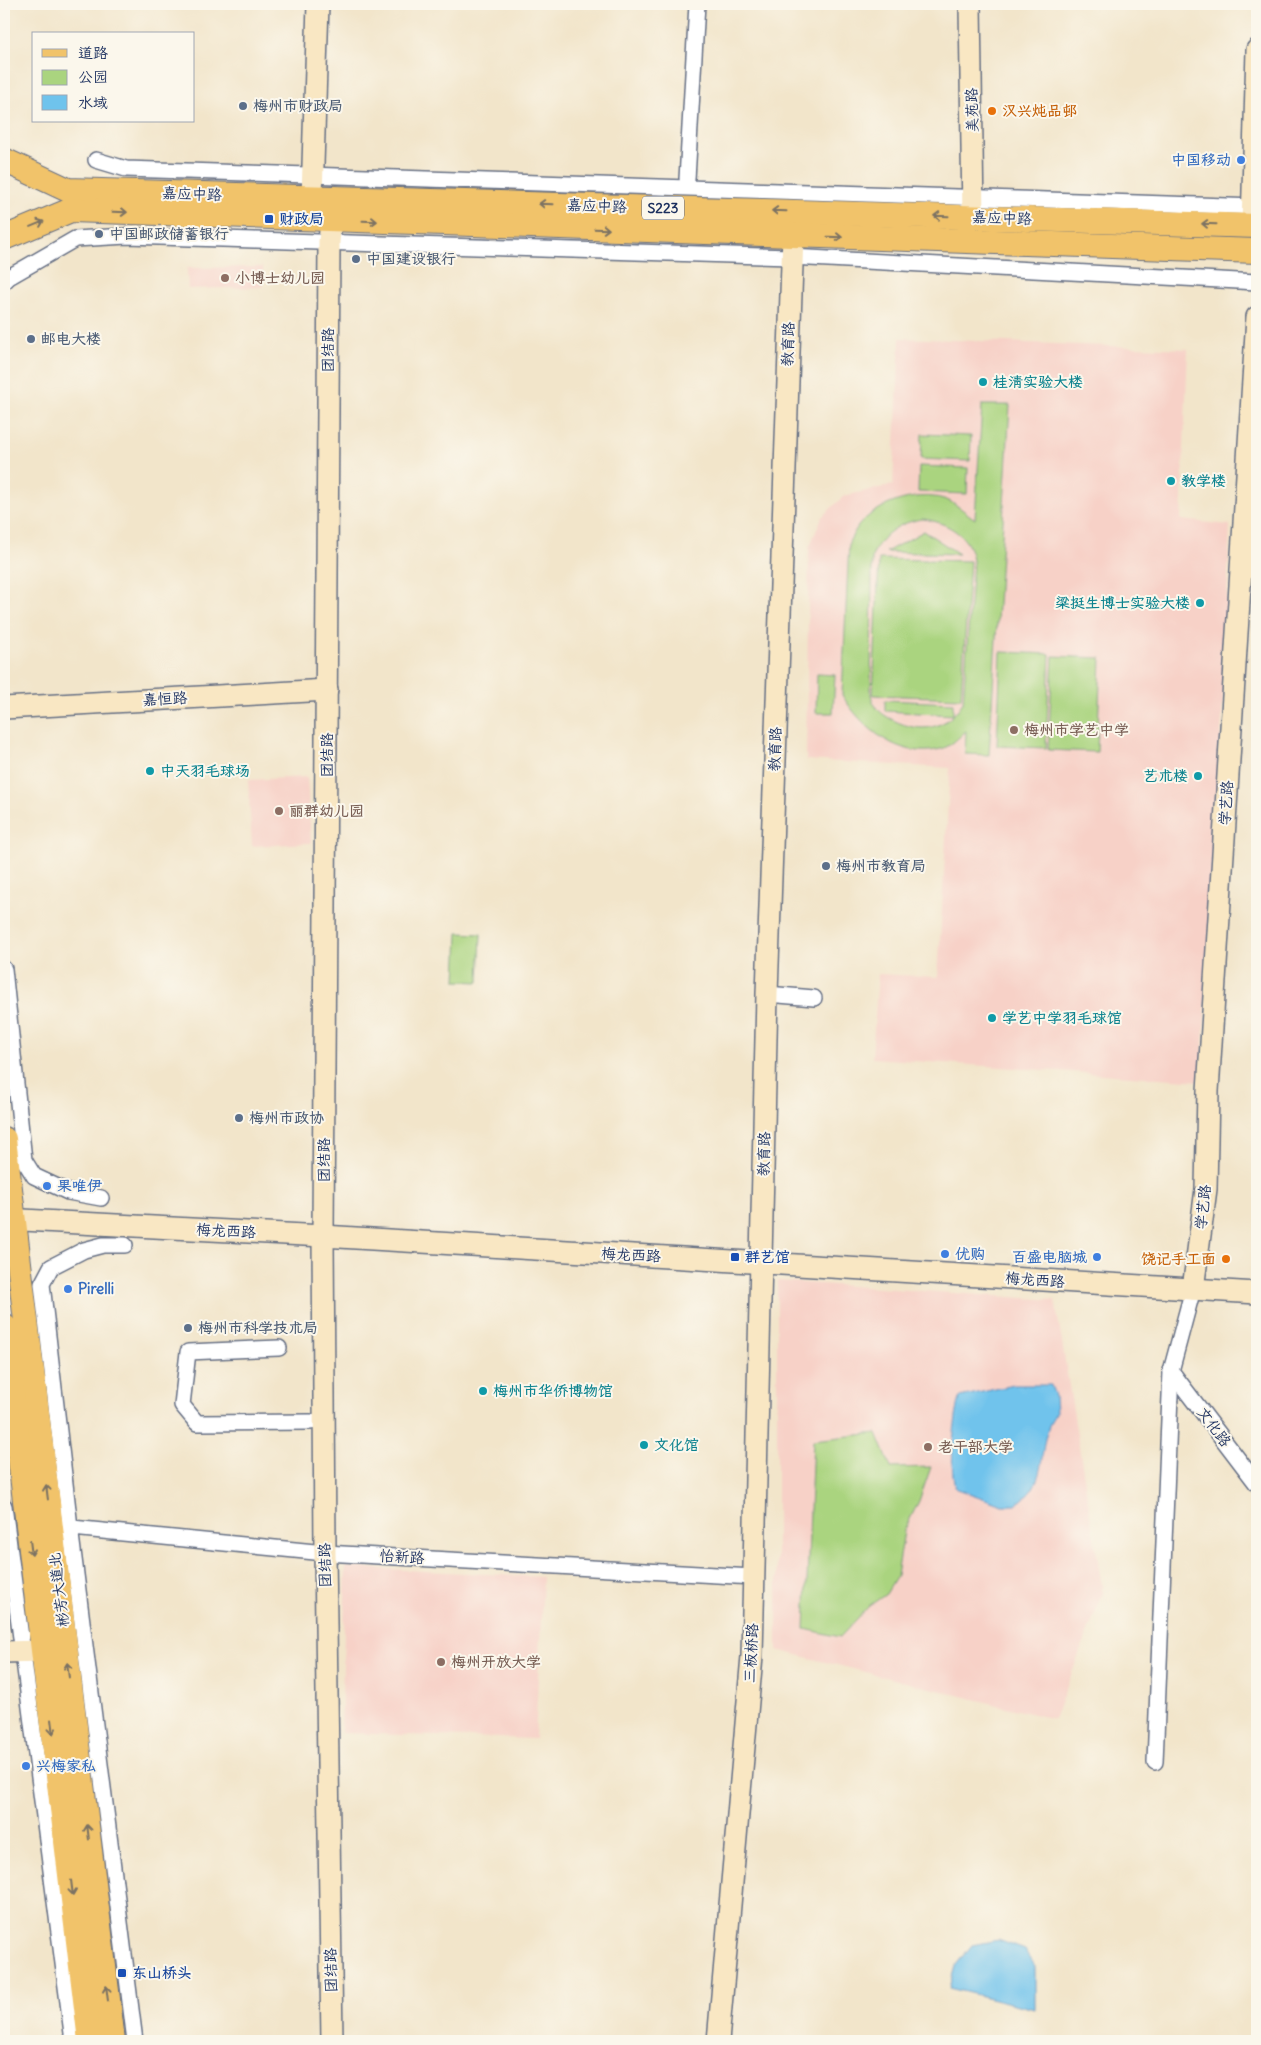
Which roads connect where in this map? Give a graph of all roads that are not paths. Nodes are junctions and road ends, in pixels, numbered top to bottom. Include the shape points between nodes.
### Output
1 (318, 4) edge
2 (697, 4) edge
3 (970, 4) edge
4 (1257, 50) edge
5 (4, 160) edge
6 (96, 160) dead end
7 (687, 179) dead end
8 (312, 197) junction
9 (973, 208) junction
10 (1255, 216) edge
11 (330, 231) junction
12 (4, 238) edge
13 (792, 246) junction
14 (1257, 251) edge
15 (4, 282) edge
16 (1257, 282) edge
17 (1257, 317) edge
18 (327, 690) junction
19 (4, 708) edge
20 (4, 969) edge
21 (767, 994) junction
22 (814, 998) dead end
23 (4, 1139) edge
24 (101, 1198) dead end
25 (9, 1219) edge
26 (324, 1236) junction
27 (125, 1245) dead end
28 (762, 1263) junction
29 (1193, 1289) junction
30 (1257, 1293) edge
31 (4, 1326) edge
32 (279, 1348) dead end
33 (1171, 1371) junction
34 (311, 1422) dead end
35 (1257, 1484) edge
36 (4, 1506) edge
37 (61, 1527) junction
38 (325, 1553) junction
39 (753, 1577) junction
40 (23, 1652) edge
41 (1155, 1762) dead end
42 (73, 2041) edge
43 (90, 2041) edge
44 (113, 2041) edge
45 (135, 2041) edge
46 (332, 2041) edge
47 (718, 2041) edge

1 - 8 street
2 - 7 street
3 - 9 street, 美苑路
4 - 10 street
5 - 8 main road, 嘉应中路 / S223 via 68,190
6 - 9 street via 126,169
9 -> 8 main road, 嘉应中路 / S223
9 - 10 main road, 嘉应中路 / S223
12 -> 11 main road, 嘉应中路 / S223 via 71,210
11 - 13 main road, 嘉应中路 / S223
11 - 15 street via 75,239
11 - 18 street, 团结路
13 -> 14 main road, 嘉应中路 / S223
13 - 16 street
13 - 21 street, 教育路
17 - 29 street, 学艺路 via 1209,1071 1206,1188
18 - 19 street, 嘉恒路
18 - 26 street, 团结路
20 - 24 street via 24,1160 34,1176 68,1192
21 - 22 street
21 - 28 street, 教育路
23 - 25 main road, 彬芳大道北
25 - 26 street, 梅龙西路
37 -> 25 main road, 彬芳大道北
26 - 28 street, 梅龙西路
26 - 38 street, 团结路
27 - 37 street via 103,1245 84,1250 51,1267 42,1284
28 - 29 street, 梅龙西路
28 - 39 street, 三板桥路
29 - 30 street, 梅龙西路
29 - 33 street
31 -> 40 main road, 彬芳大道北
32 - 34 street via 188,1352 182,1405 197,1423
33 - 35 street, 文化路
33 - 41 street
36 - 40 street
37 - 38 street, 怡新路
44 -> 37 main road, 彬芳大道北
37 - 45 street
38 - 39 street, 怡新路
38 - 46 street, 团结路
39 - 47 street, 三板桥路 via 752,1656
40 - 42 street
40 -> 43 main road, 彬芳大道北

